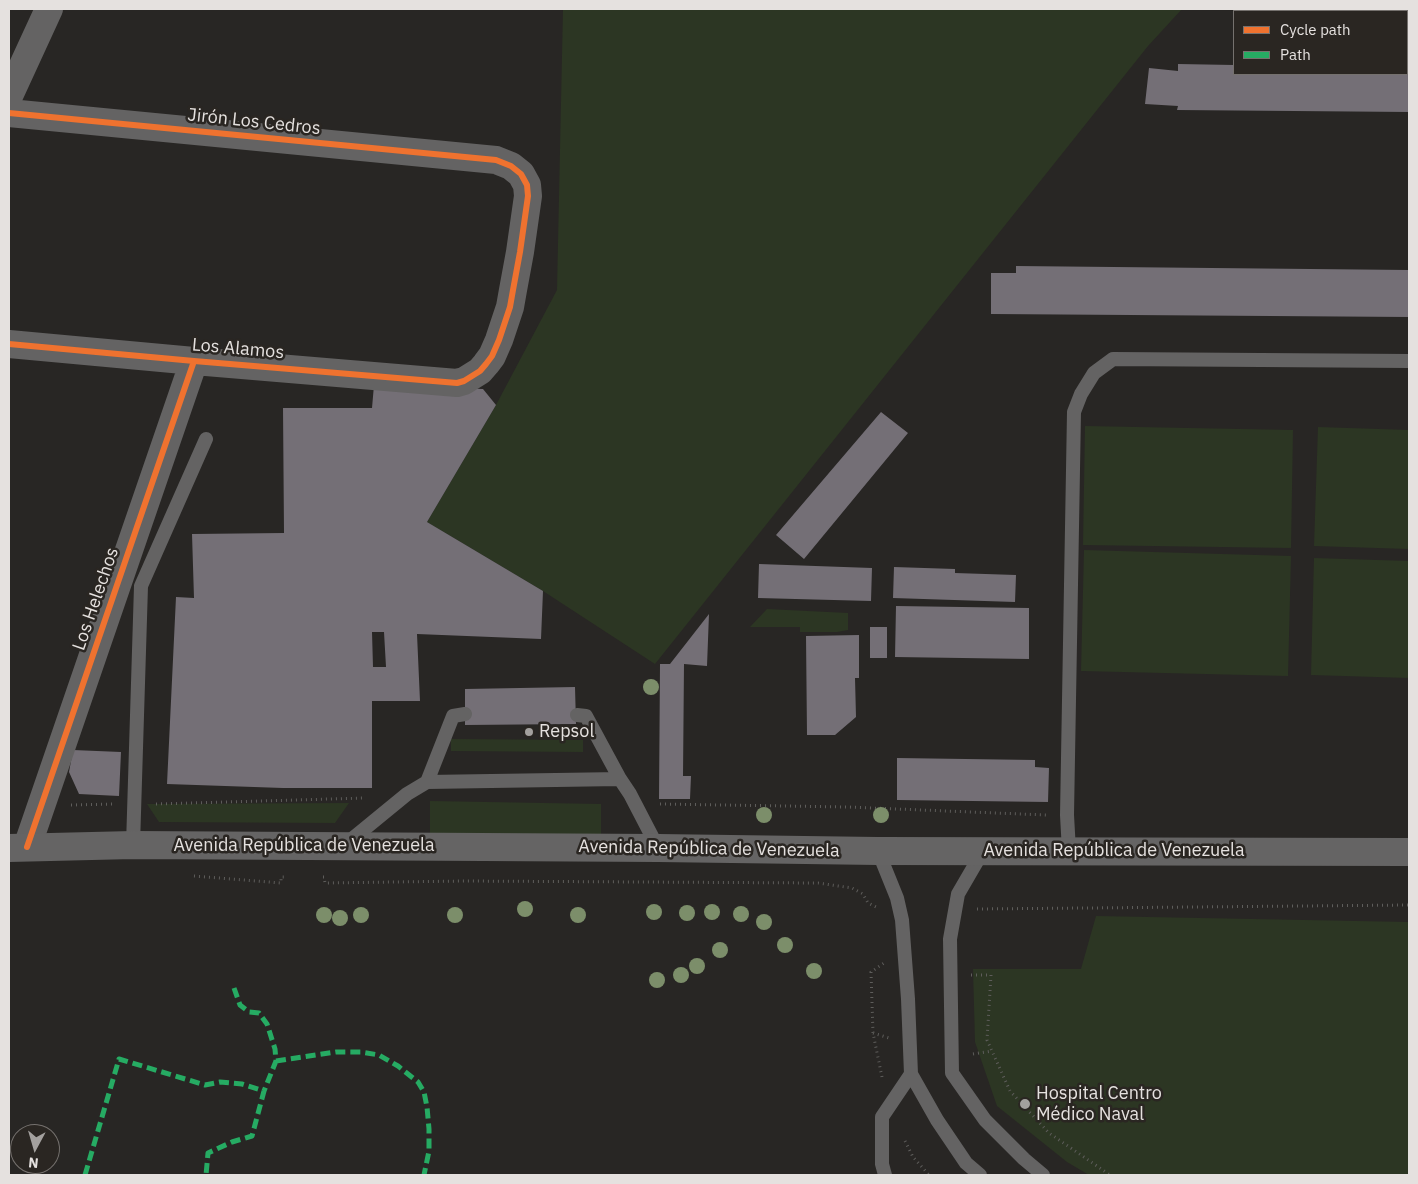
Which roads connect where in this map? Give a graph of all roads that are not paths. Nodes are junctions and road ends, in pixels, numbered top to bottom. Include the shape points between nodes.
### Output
1 (49, 9) edge
2 (9, 96) edge
3 (9, 113) edge
4 (9, 344) edge
5 (194, 361) junction
6 (1409, 361) edge
7 (464, 381) joint
8 (206, 439) dead end
9 (465, 714) dead end
10 (576, 715) dead end
11 (620, 779) junction
12 (427, 782) junction
13 (133, 845) junction
14 (344, 846) junction
15 (18, 847) edge
16 (658, 848) junction
17 (878, 851) junction
18 (983, 851) junction
19 (1069, 851) junction
20 (1409, 852) edge
21 (911, 1074) junction
22 (885, 1175) edge
23 (980, 1175) edge
24 (1043, 1175) edge

1 - 2 street
3 - 7 street, Jirón Los Cedros via 496,160 511,166 523,177 528,188 510,307 492,356 480,371
4 - 5 street, Los Alamos
5 - 7 street, Los Alamos via 457,383
5 - 15 street, Los Helechos via 41,806
6 - 19 lane via 1113,359 1094,373 1074,412
8 - 13 lane via 141,586
9 - 12 lane via 453,716
10 - 11 lane via 586,716
11 - 12 lane
11 - 16 lane
12 - 14 lane via 407,794
13 - 14 main road, Avenida República de Venezuela
13 - 15 main road, Avenida República de Venezuela
14 - 16 main road, Avenida República de Venezuela
16 - 17 main road, Avenida República de Venezuela
17 - 18 main road, Avenida República de Venezuela
17 - 21 lane via 897,898 902,920
18 - 19 main road, Avenida República de Venezuela
18 - 24 lane via 958,894 950,939 952,1073 985,1120
19 - 20 main road, Avenida República de Venezuela
21 - 22 lane via 882,1117
21 - 23 lane via 961,1156

